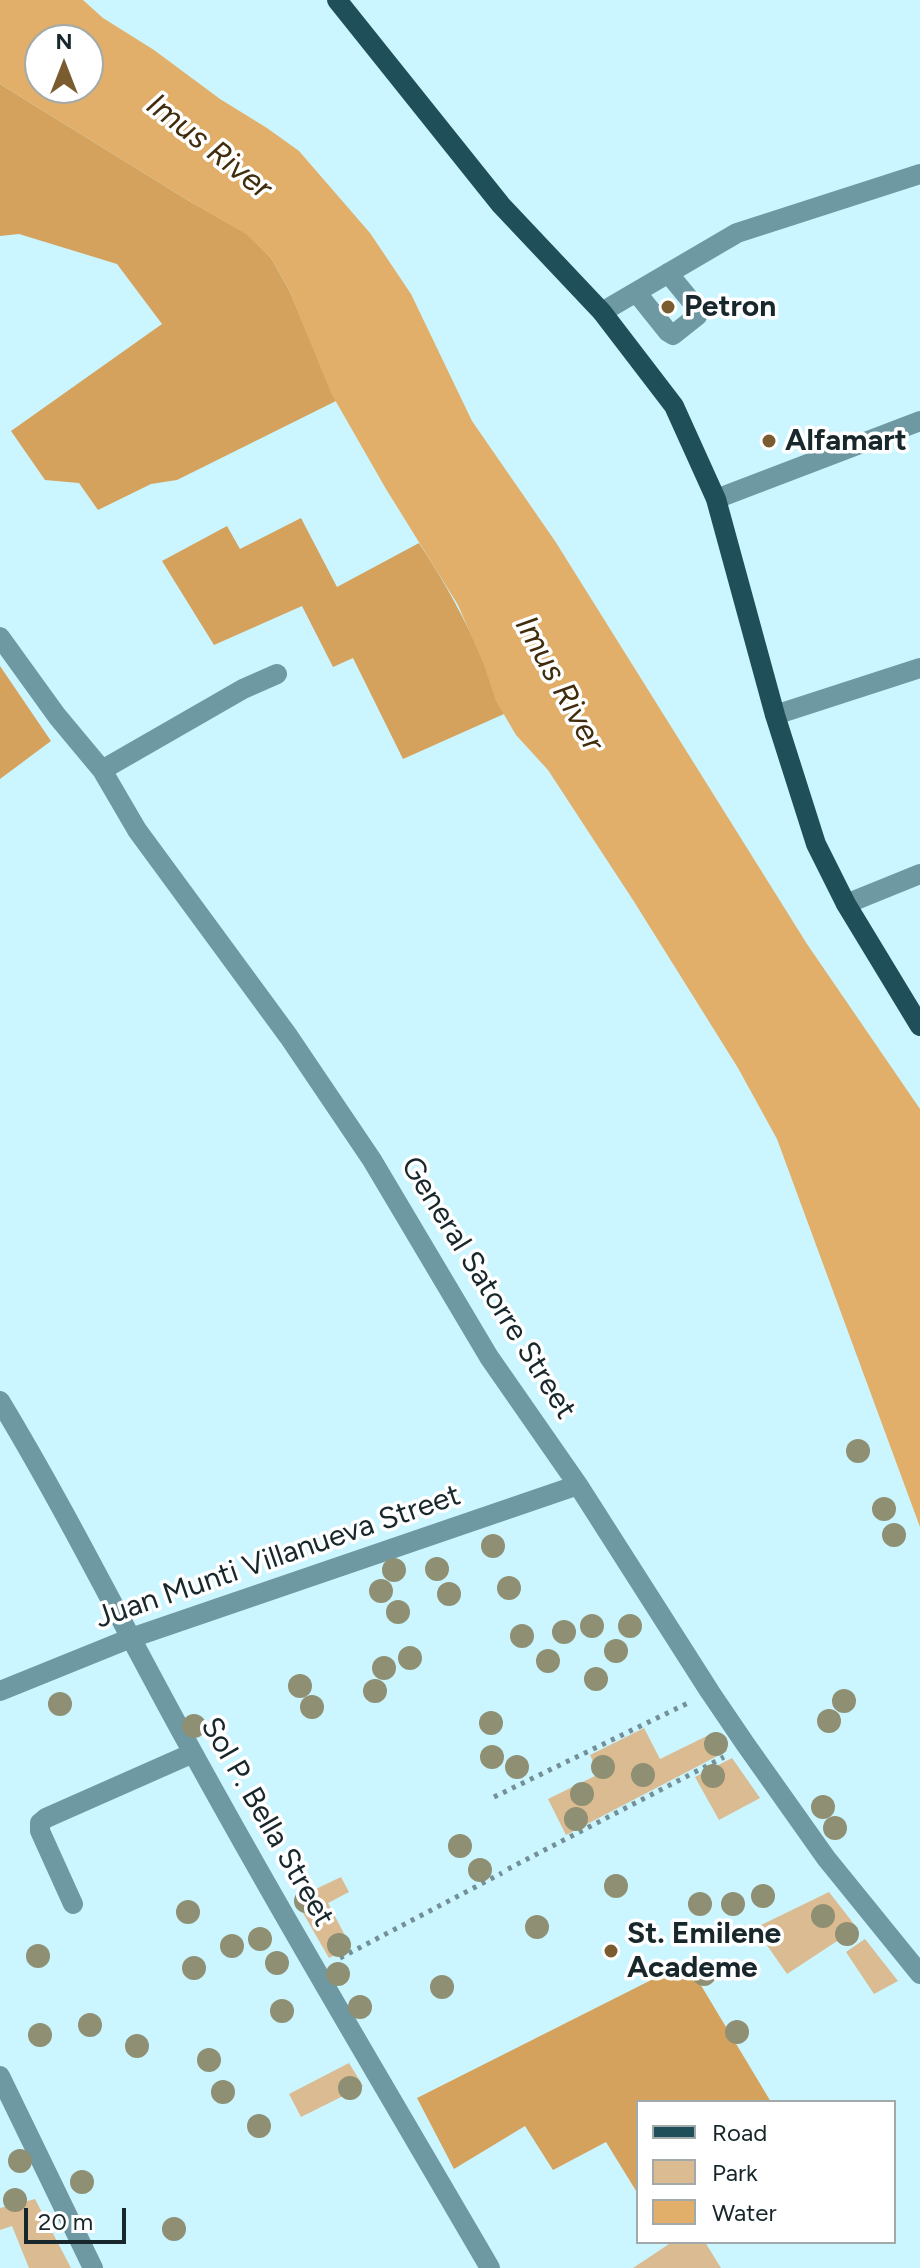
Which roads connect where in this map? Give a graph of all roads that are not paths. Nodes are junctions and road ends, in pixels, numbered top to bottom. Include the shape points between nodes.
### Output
1 (337, 0) edge
2 (920, 174) edge
3 (668, 273) junction
4 (636, 292) junction
5 (602, 312) junction
6 (920, 421) edge
7 (716, 499) junction
8 (0, 637) edge
9 (920, 668) edge
10 (277, 674) dead end
11 (775, 715) junction
12 (102, 770) junction
13 (920, 874) edge
14 (846, 904) junction
15 (920, 1026) edge
16 (0, 1401) edge
17 (578, 1485) junction
18 (131, 1638) junction
19 (0, 1691) edge
20 (193, 1753) junction
21 (73, 1904) dead end
22 (920, 1974) edge
23 (0, 2076) edge
24 (93, 2268) edge
25 (490, 2268) edge

1 - 5 main road via 501,205
2 - 3 street via 737,233
3 - 4 street
3 - 4 street via 697,312 673,335
4 - 5 street
5 - 7 main road via 674,406
6 - 7 street
7 - 11 main road
8 - 12 street, General Satorre Street
9 - 11 street
10 - 12 street
11 - 14 main road via 816,844
12 - 17 street, General Satorre Street via 137,830 372,1160 489,1357
13 - 14 street
14 - 15 main road
16 - 18 street, Sol P. Bella Street
17 - 18 street, Juan Munti Villanueva Street
17 - 22 street, General Satorre Street via 746,1745 826,1858
18 - 19 street, Juan Munti Villanueva Street
18 - 20 street, Sol P. Bella Street
20 - 21 street via 40,1823
20 - 25 street, Sol P. Bella Street
23 - 24 street

